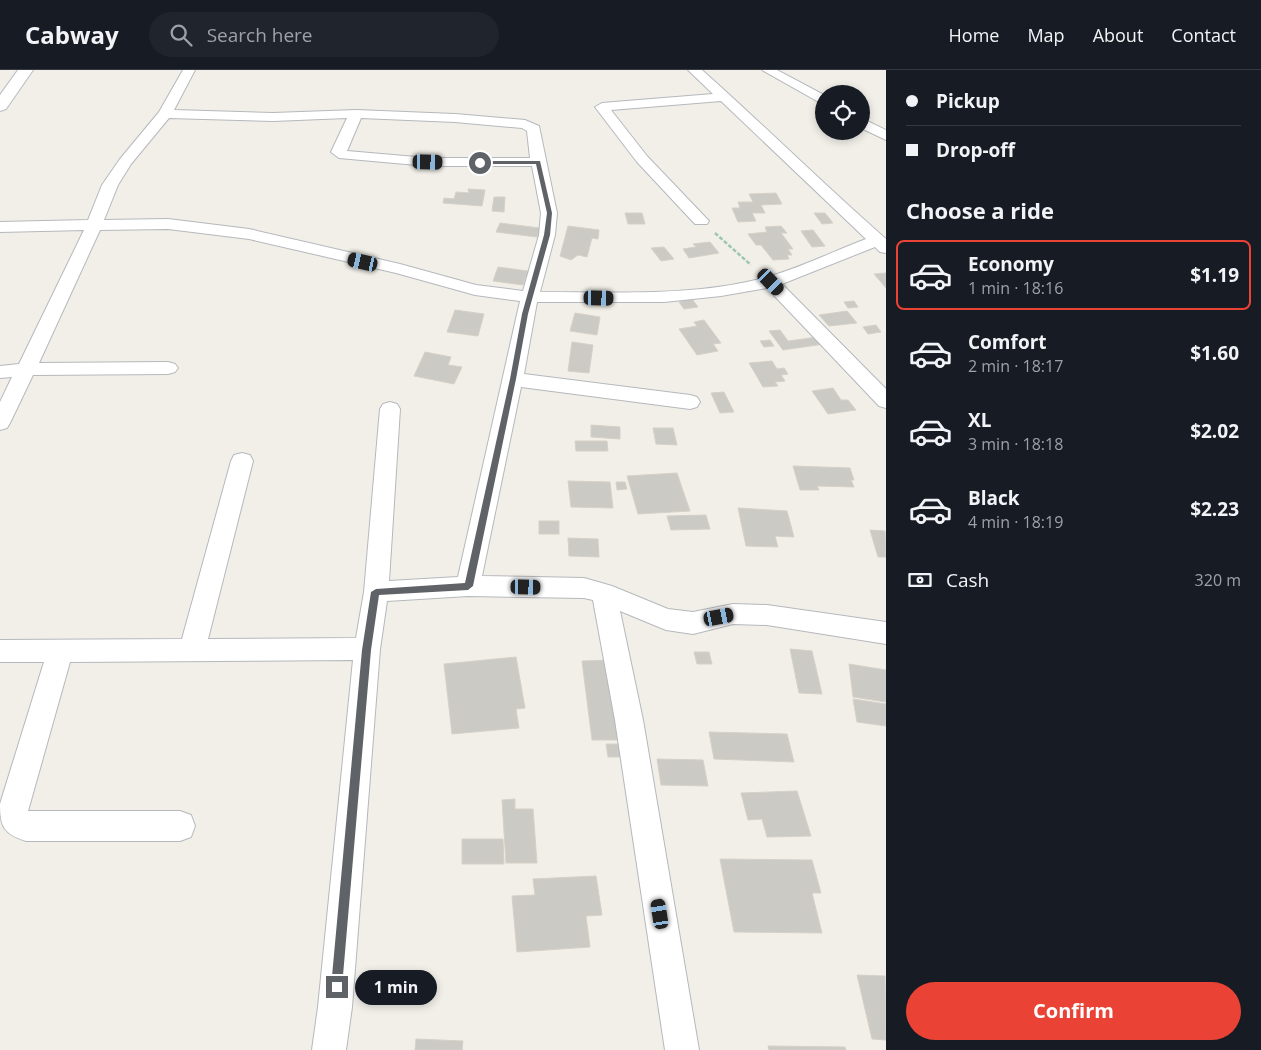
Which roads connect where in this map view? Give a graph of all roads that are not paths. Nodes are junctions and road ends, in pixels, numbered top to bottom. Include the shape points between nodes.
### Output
1 (26, 70) edge
2 (189, 70) edge
3 (694, 70) edge
4 (768, 70) edge
5 (815, 96) edge
6 (725, 97) junction
7 (0, 106) edge
8 (165, 114) junction
9 (356, 114) junction
10 (870, 127) edge
11 (884, 134) edge
12 (538, 162) junction
13 (701, 221) road end
14 (94, 225) junction
15 (0, 227) edge
16 (881, 244) edge
17 (771, 282) junction
18 (529, 297) junction
19 (168, 368) dead end
20 (27, 369) junction
21 (0, 372) edge
22 (513, 379) junction
23 (886, 401) edge
24 (690, 402) dead end
25 (390, 409) dead end
26 (0, 423) edge
27 (242, 461) dead end
28 (468, 586) junction
29 (376, 592) junction
30 (603, 593) junction
31 (886, 633) edge
32 (192, 650) junction
33 (367, 650) junction
34 (0, 651) edge
35 (60, 651) junction
36 (180, 826) dead end
37 (329, 1050) edge
38 (682, 1050) edge

1 - 7 street
2 - 8 street
3 - 6 street
4 - 5 street
6 - 13 street via 602,108 642,159
6 - 16 street
8 - 9 street via 273,117
8 - 14 street via 110,185
9 - 12 street via 525,124 534,130
9 - 12 street via 338,152 344,155 428,162
10 - 11 street
12 - 18 street via 549,213 547,235
14 - 15 street
14 - 18 street via 168,224 250,234 475,290
14 - 20 street
16 - 17 street
17 - 18 street via 664,297
17 - 23 street
18 - 22 street
19 - 20 street
20 - 21 street
20 - 26 street
22 - 24 street
22 - 28 street
25 - 29 street
27 - 32 street
28 - 29 street
28 - 30 street via 584,588
29 - 33 street
30 - 31 street via 666,619 693,622 733,614 768,615
30 - 38 street via 629,720
32 - 33 street
32 - 35 street
33 - 37 street
34 - 35 street
35 - 36 street via 12,813 19,824

